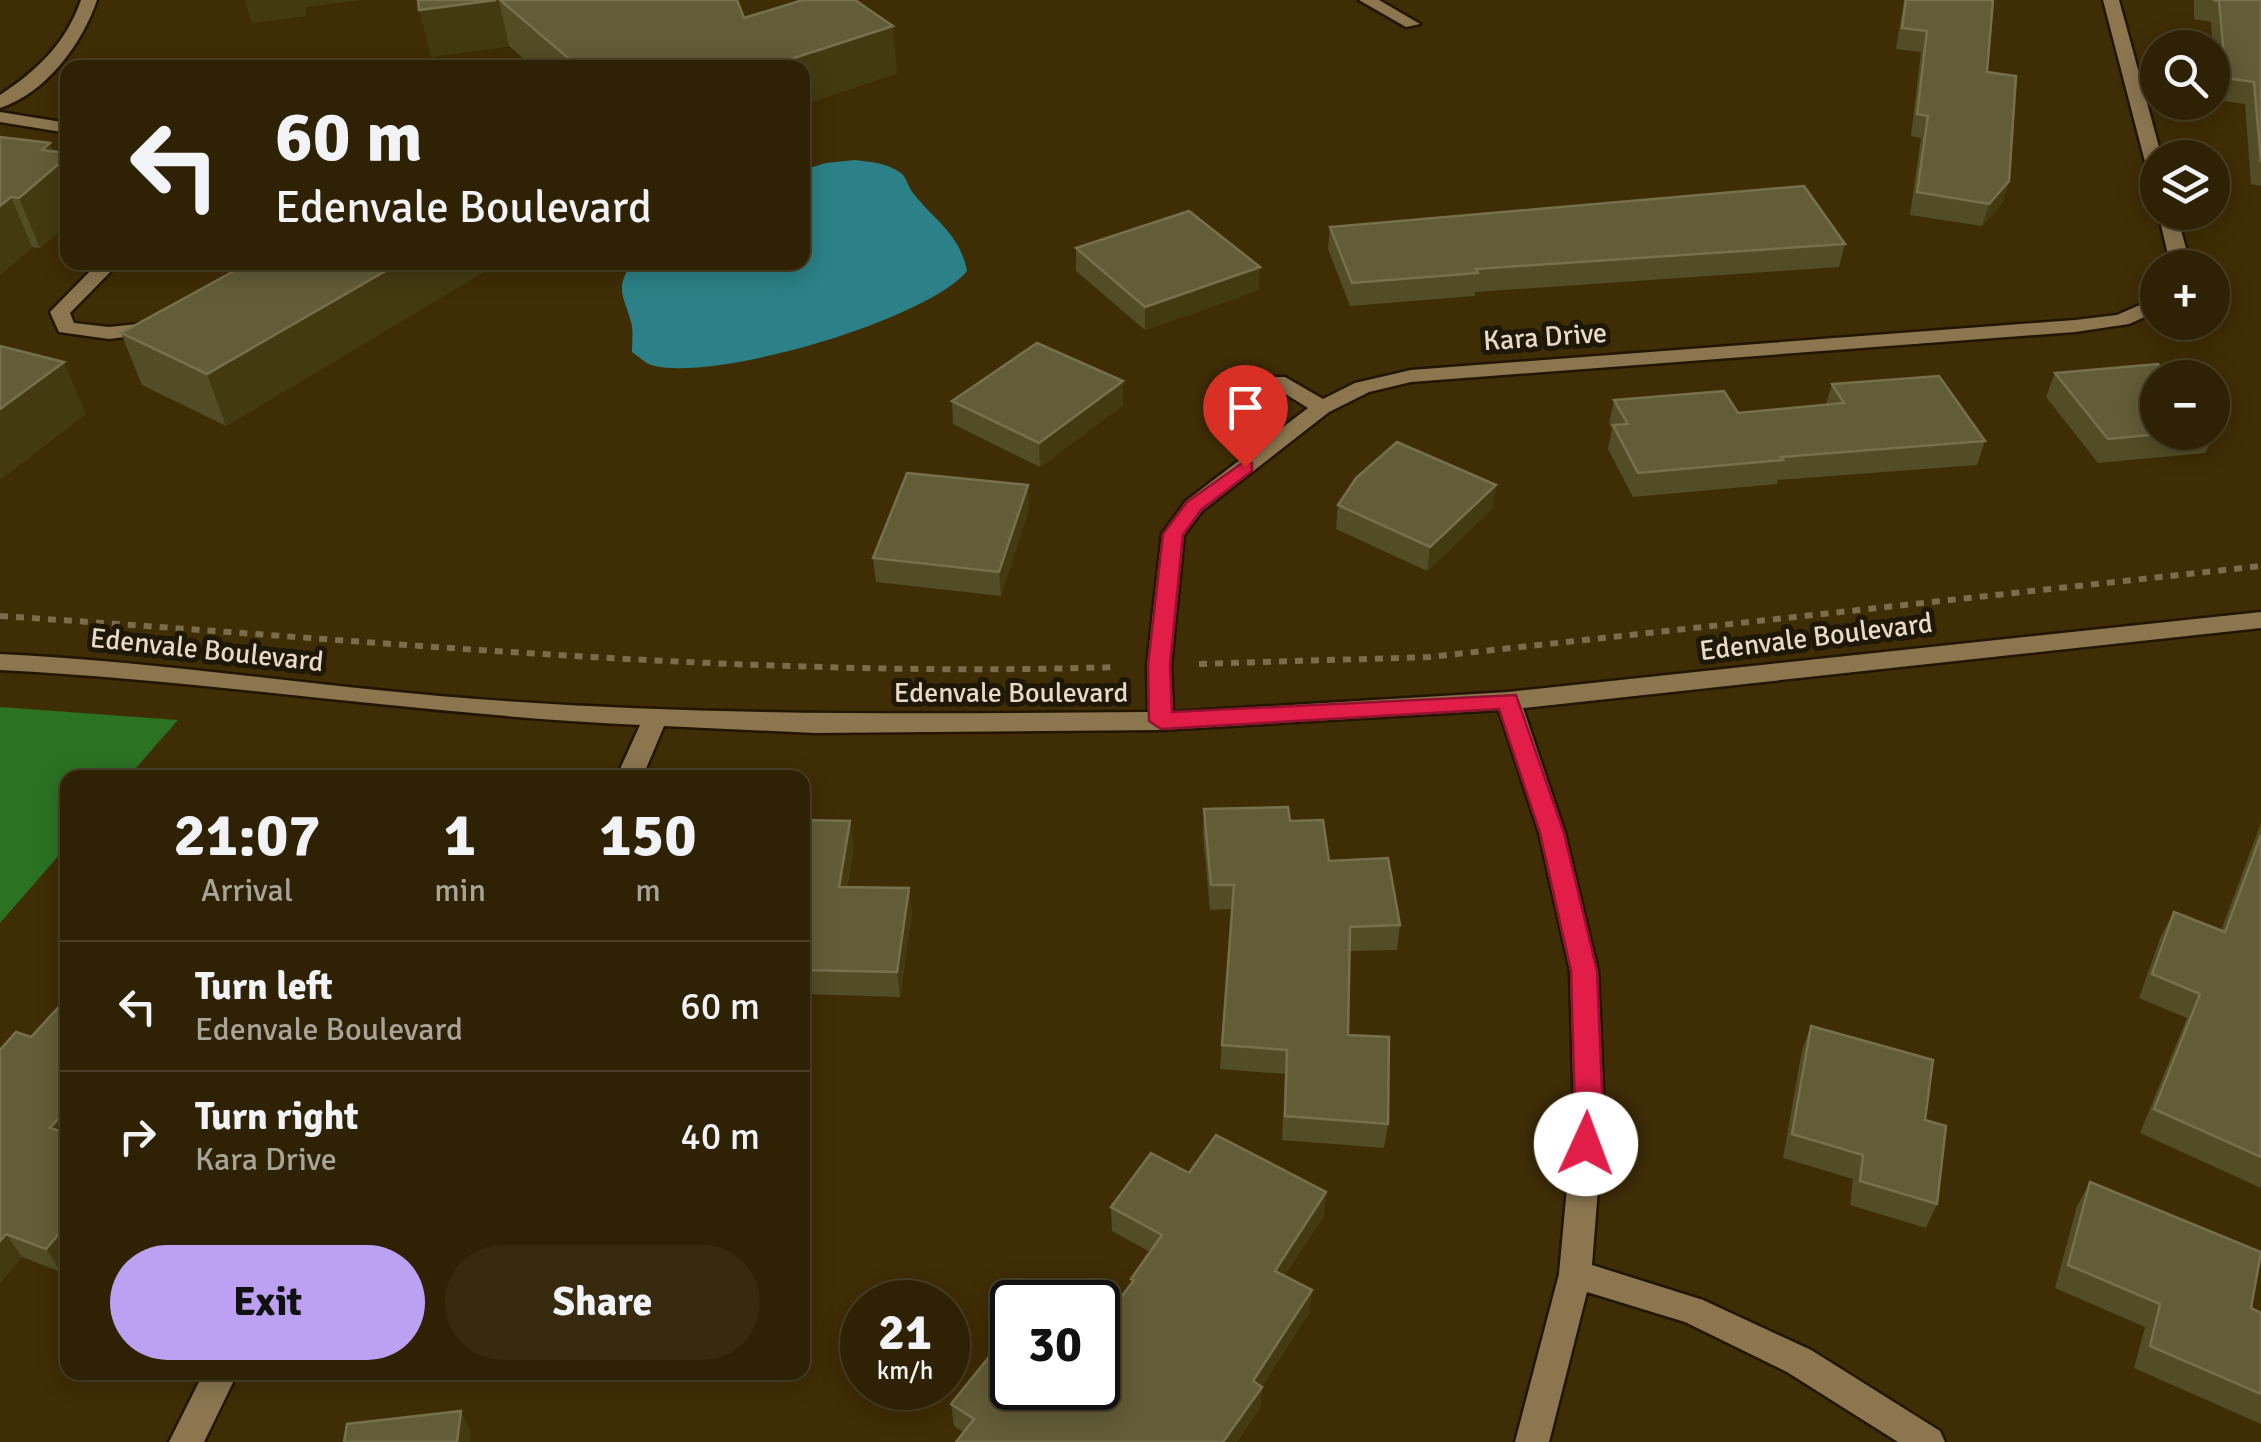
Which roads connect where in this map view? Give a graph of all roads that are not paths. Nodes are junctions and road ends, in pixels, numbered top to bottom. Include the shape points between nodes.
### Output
1 (89, 0) edge
2 (1368, 0) edge
3 (2111, 0) edge
4 (1412, 24) dead end
5 (0, 103) edge
6 (0, 117) edge
7 (60, 127) edge
8 (2148, 140) edge
9 (103, 270) edge
10 (2140, 312) edge
11 (183, 320) edge
12 (1278, 381) dead end
13 (1322, 408) junction
14 (2261, 620) edge
15 (0, 662) edge
16 (1508, 701) junction
17 (655, 718) junction
18 (1161, 721) junction
19 (632, 770) edge
20 (1575, 1274) junction
21 (218, 1380) edge
22 (186, 1442) edge
23 (1532, 1442) edge
24 (1928, 1442) edge

1 - 5 street via 82,26 54,64
2 - 4 street
3 - 8 street
6 - 7 street
9 - 11 street via 60,312 66,328 109,334
10 - 13 street, Kara Drive via 2075,326 1412,376 1362,387
12 - 13 street
13 - 18 street, Kara Drive via 1194,506 1173,534 1159,665
14 - 16 street, Edenvale Boulevard
15 - 17 street, Edenvale Boulevard
16 - 18 street, Edenvale Boulevard
16 - 20 street via 1552,833 1584,971 1589,1112
17 - 18 street, Edenvale Boulevard via 815,724
17 - 19 street
20 - 23 street
20 - 24 street via 1692,1310 1798,1361
21 - 22 street

